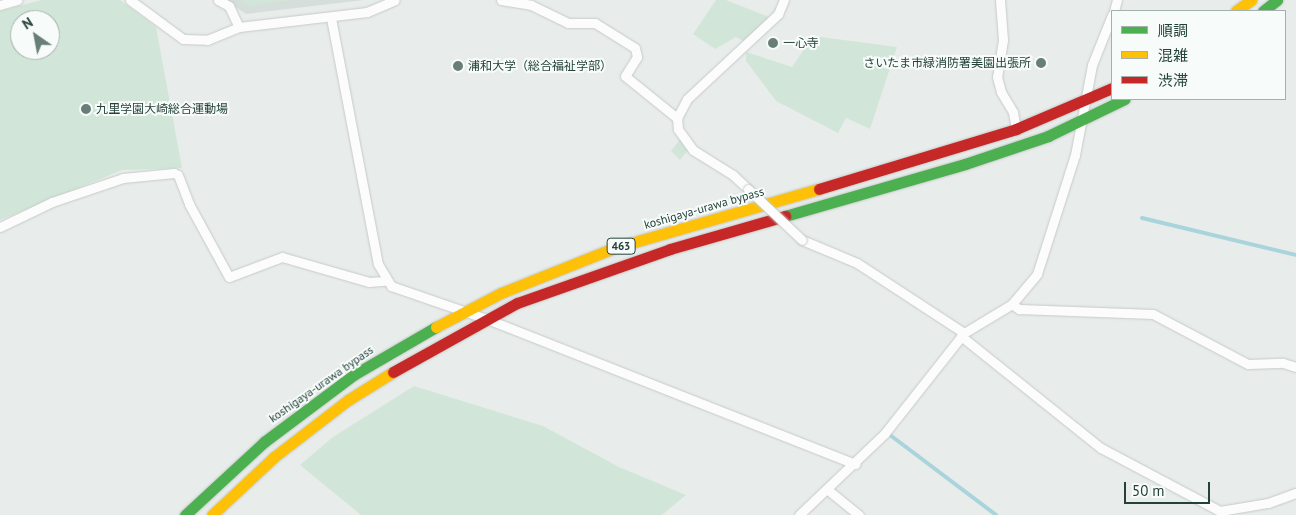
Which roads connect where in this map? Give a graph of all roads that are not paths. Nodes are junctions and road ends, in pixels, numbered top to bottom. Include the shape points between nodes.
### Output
1 (17, 0) edge
2 (130, 0) edge
3 (218, 0) edge
4 (395, 0) edge
5 (501, 0) edge
6 (784, 0) edge
7 (1000, 0) edge
8 (1251, 0) edge
9 (1277, 0) edge
10 (0, 5) edge
11 (1237, 10) edge
12 (1264, 10) edge
13 (331, 18) junction
14 (1111, 18) edge
15 (239, 27) junction
16 (1111, 88) edge
17 (1123, 100) edge
18 (1084, 101) junction
19 (677, 118) junction
20 (1080, 121) junction
21 (1016, 129) junction
22 (0, 227) edge
23 (385, 281) junction
24 (1012, 304) junction
25 (464, 311) junction
26 (488, 319) junction
27 (963, 334) junction
28 (1296, 367) edge
29 (856, 464) junction
30 (828, 490) junction
31 (1296, 493) edge
32 (186, 515) edge
33 (212, 515) edge
34 (798, 515) edge
35 (859, 515) edge

1 - 10 street
2 - 15 street via 183,39 207,40
3 - 15 street via 229,6
4 - 13 street via 367,12
5 - 19 street via 531,5 568,23 595,23 635,48 637,57 625,76
6 - 19 street via 778,14 686,99
7 - 21 street via 1003,40 997,77 1001,92 1013,112
8 - 11 highway
9 - 12 highway
13 - 15 street
13 - 23 street via 378,264
14 - 18 street via 1092,65
16 - 18 highway, koshigaya-urawa bypass / 463
17 - 20 highway, 463
18 - 20 street
18 - 21 highway, koshigaya-urawa bypass / 463
19 - 27 street, bridge via 678,129 693,150 733,175 802,240 857,263
20 - 24 street via 1075,155 1046,254 1037,274
20 - 26 highway, 463 via 965,164 801,210 575,280 517,303
21 - 25 highway, koshigaya-urawa bypass / 463 via 938,155 614,248
22 - 23 street via 52,202 123,178 174,173 178,174 189,204 229,277 282,257 369,282
23 - 25 street via 391,286
24 - 27 street
24 - 28 street via 1019,309 1153,314 1248,364 1283,362
25 - 26 street
25 - 32 highway, koshigaya-urawa bypass / 463 via 355,374 309,407 264,442
26 - 29 street
26 - 33 highway, 463 via 406,363 348,400 274,457
27 - 29 street via 885,433
27 - 31 street via 1101,448 1220,511 1268,503
29 - 30 street
30 - 34 street
30 - 35 street

